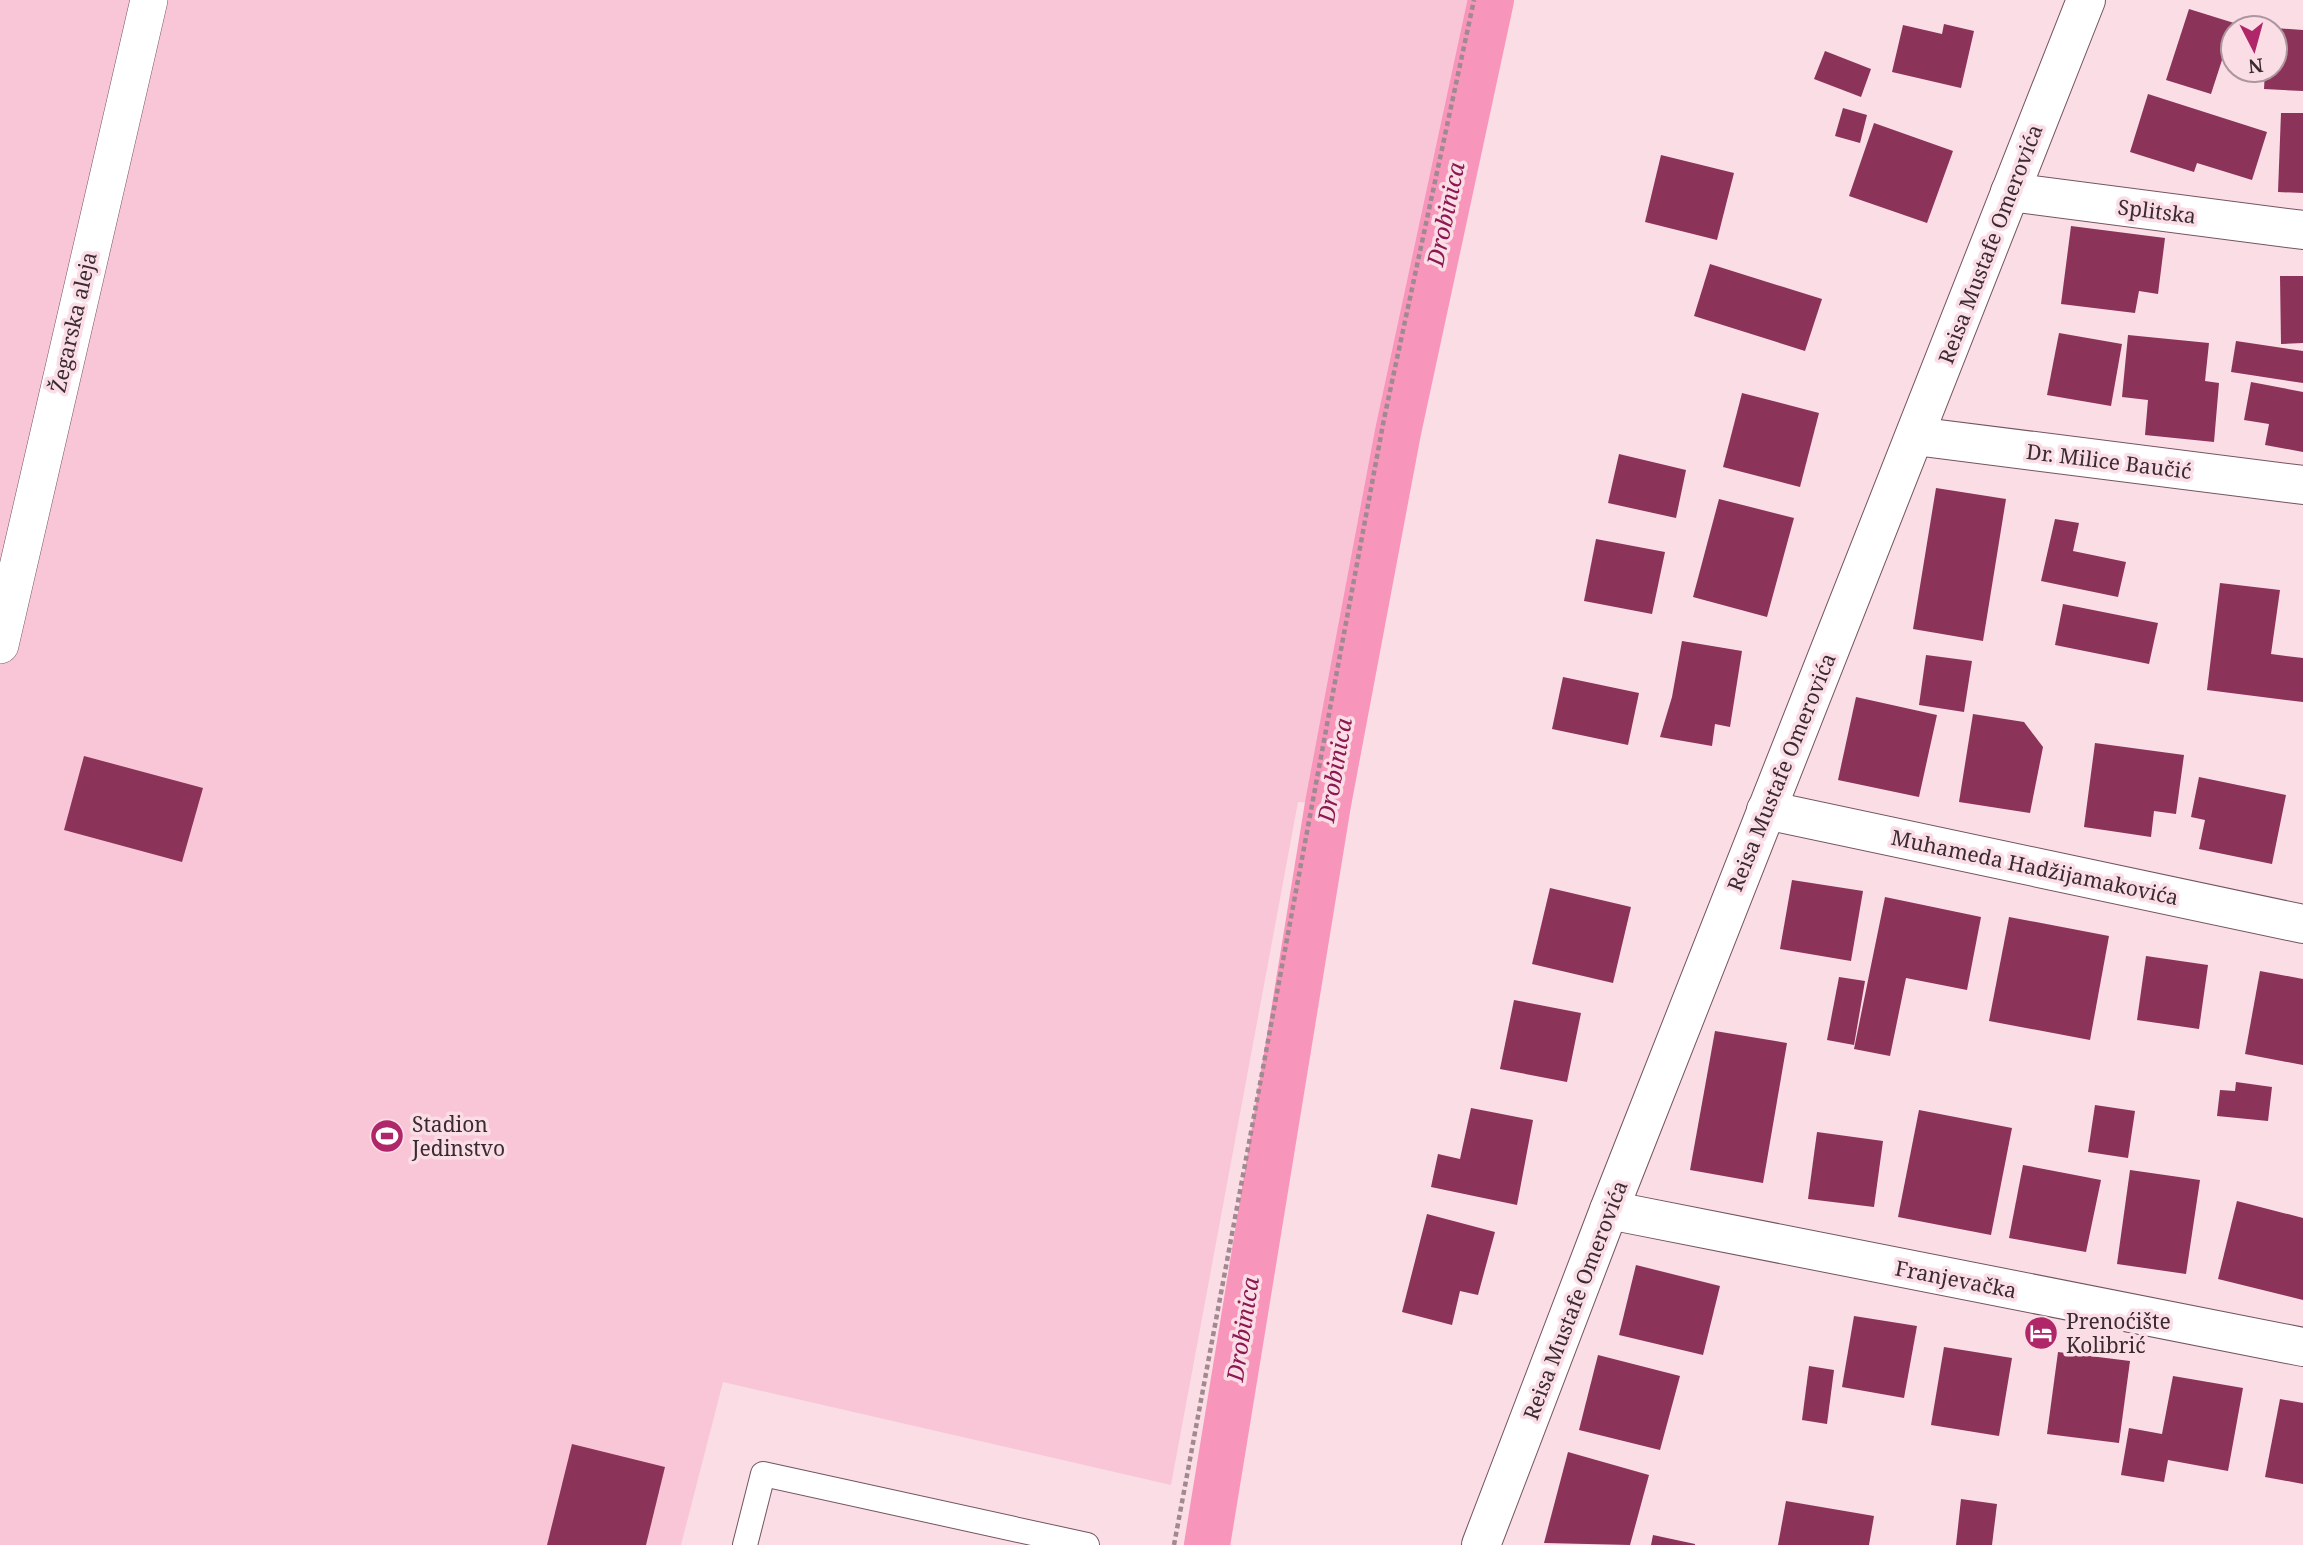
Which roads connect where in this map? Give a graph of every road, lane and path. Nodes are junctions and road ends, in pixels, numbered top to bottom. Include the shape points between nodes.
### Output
1 (149, 0) edge
2 (1474, 0) edge
3 (2086, 0) edge
4 (2010, 192) junction
5 (2303, 230) edge
6 (1915, 436) junction
7 (2303, 485) edge
8 (0, 645) edge
9 (1766, 810) junction
10 (2303, 924) edge
11 (1609, 1210) junction
12 (2303, 1347) edge
13 (746, 1545) edge
14 (1087, 1545) edge
15 (1174, 1545) edge
16 (1481, 1545) edge

1 - 8 street, Žegarska aleja
2 - 15 path via 1381,433
3 - 4 street, Reisa Mustafe Omerovića
4 - 5 street, Splitska
4 - 6 street, Reisa Mustafe Omerovića
6 - 7 street, Dr. Milice Baučić
6 - 9 street, Reisa Mustafe Omerovića
9 - 10 street, Muhameda Hadžijamakovića
9 - 11 street, Reisa Mustafe Omerovića
11 - 12 street, Franjevačka
11 - 16 street, Reisa Mustafe Omerovića
13 - 14 lane via 763,1474

